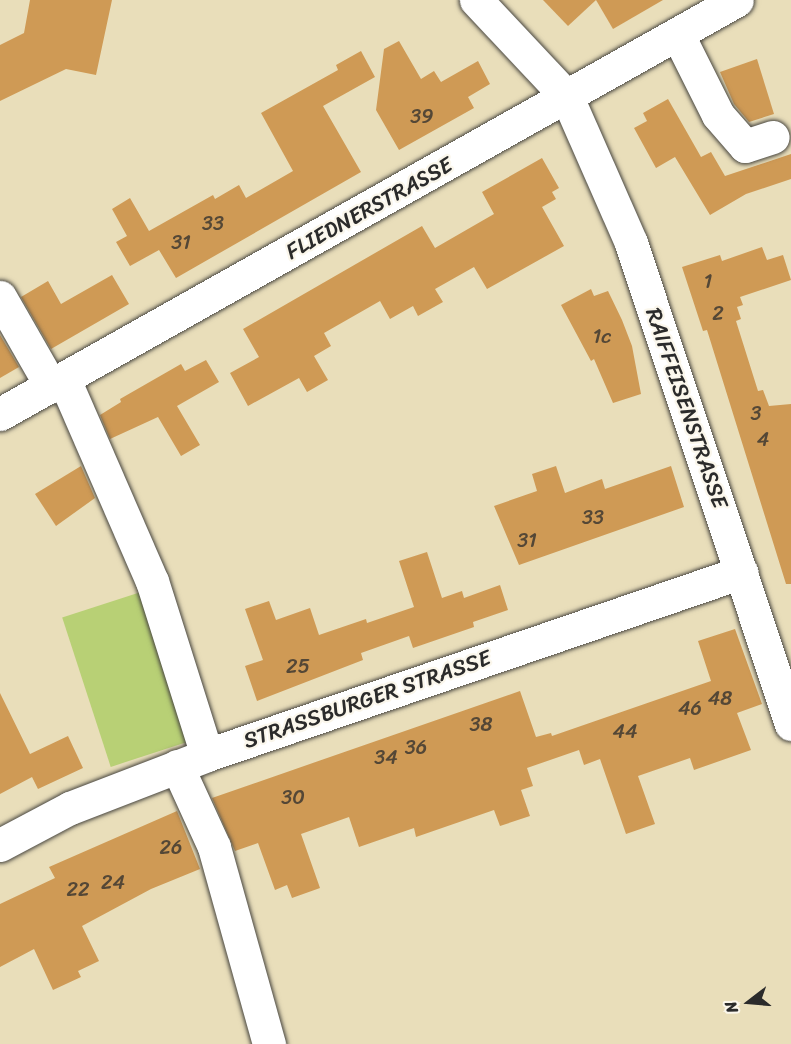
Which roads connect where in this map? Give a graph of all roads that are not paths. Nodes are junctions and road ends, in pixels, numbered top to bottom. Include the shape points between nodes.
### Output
1 (476, 0) edge
2 (738, 0) edge
3 (678, 34) junction
4 (567, 97) junction
5 (773, 137) dead end
6 (0, 297) edge
7 (57, 382) junction
8 (0, 414) edge
9 (742, 572) junction
10 (791, 724) edge
11 (207, 755) junction
12 (177, 766) junction
13 (0, 845) edge
14 (269, 1044) edge

1 - 4 street, RAIFFEISENSTRASSE
2 - 3 street, FLIEDNERSTRASSE
3 - 4 street, FLIEDNERSTRASSE
3 - 5 street via 718,115 745,146
4 - 7 street, FLIEDNERSTRASSE
4 - 9 street, RAIFFEISENSTRASSE via 632,243
6 - 7 street
7 - 8 street, FLIEDNERSTRASSE
7 - 11 street via 152,581
9 - 10 street, RAIFFEISENSTRASSE
9 - 11 street, STRASSBURGER STRASSE
11 - 12 street, STRASSBURGER STRASSE
12 - 13 street, STRASSBURGER STRASSE via 70,808
12 - 14 street via 214,847

